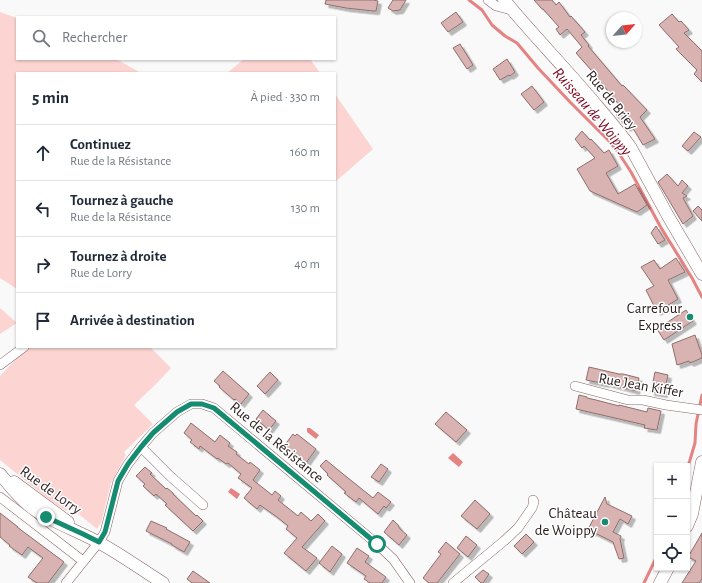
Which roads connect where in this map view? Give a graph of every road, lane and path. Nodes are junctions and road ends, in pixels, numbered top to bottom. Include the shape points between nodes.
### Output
1 (488, 0) edge
2 (504, 0) edge
3 (512, 10) junction
4 (702, 274) edge
5 (23, 348) edge
6 (0, 365) edge
7 (575, 386) dead end
8 (699, 409) edge
9 (141, 447) junction
10 (702, 462) edge
11 (0, 473) edge
12 (0, 497) edge
13 (533, 500) dead end
14 (203, 505) dead end
15 (690, 519) edge
16 (99, 542) junction
17 (83, 561) junction
18 (666, 571) edge
19 (66, 583) edge
20 (163, 583) edge
21 (410, 583) edge
22 (453, 583) edge
23 (660, 583) edge

1 - 3 street via 496,6
2 - 3 street, Rue de Briey
3 - 4 street, Rue de Briey via 624,139
5 - 6 street
7 - 8 street, Rue Jean Kiffer via 628,400
9 - 14 street
9 - 16 street, Rue de la Résistance via 118,481 105,532
9 - 21 street, Rue de la Résistance via 177,412 191,404 214,408 377,544 393,559
10 - 15 street
11 - 16 street, Rue de Lorry via 83,534
12 - 17 street
13 - 22 street via 532,508 518,528
16 - 17 street, Rue de la Résistance
16 - 20 street, Rue de Lorry
17 - 19 street, Rue de la Résistance
18 - 23 street

